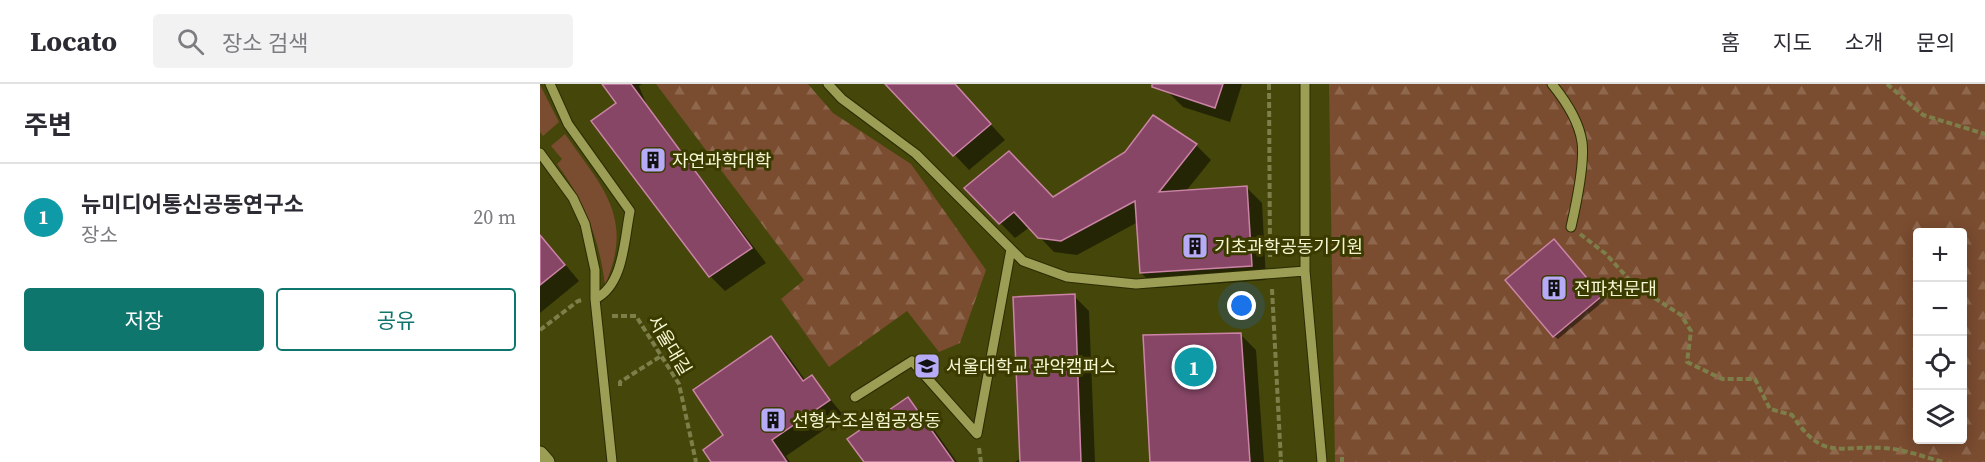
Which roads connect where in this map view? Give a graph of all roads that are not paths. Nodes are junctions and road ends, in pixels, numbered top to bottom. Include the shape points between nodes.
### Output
1 (550, 84) edge
2 (828, 84) edge
3 (1305, 84) edge
4 (1552, 84) edge
5 (540, 153) edge
6 (1571, 227) road end
7 (1011, 249) junction
8 (1305, 271) junction
9 (595, 299) junction
10 (855, 397) dead end
11 (540, 454) edge
12 (547, 462) edge
13 (612, 462) edge
14 (1322, 462) edge

1 - 9 lane via 568,124 630,211 615,280 606,294
2 - 7 lane via 842,99 916,154
3 - 8 lane
4 - 6 lane via 1566,101 1582,142
5 - 9 lane via 573,198 585,224 595,270
7 - 8 lane via 1023,261 1067,277 1136,284
7 - 10 lane via 977,434 912,361
8 - 14 lane
9 - 13 lane
11 - 12 street

